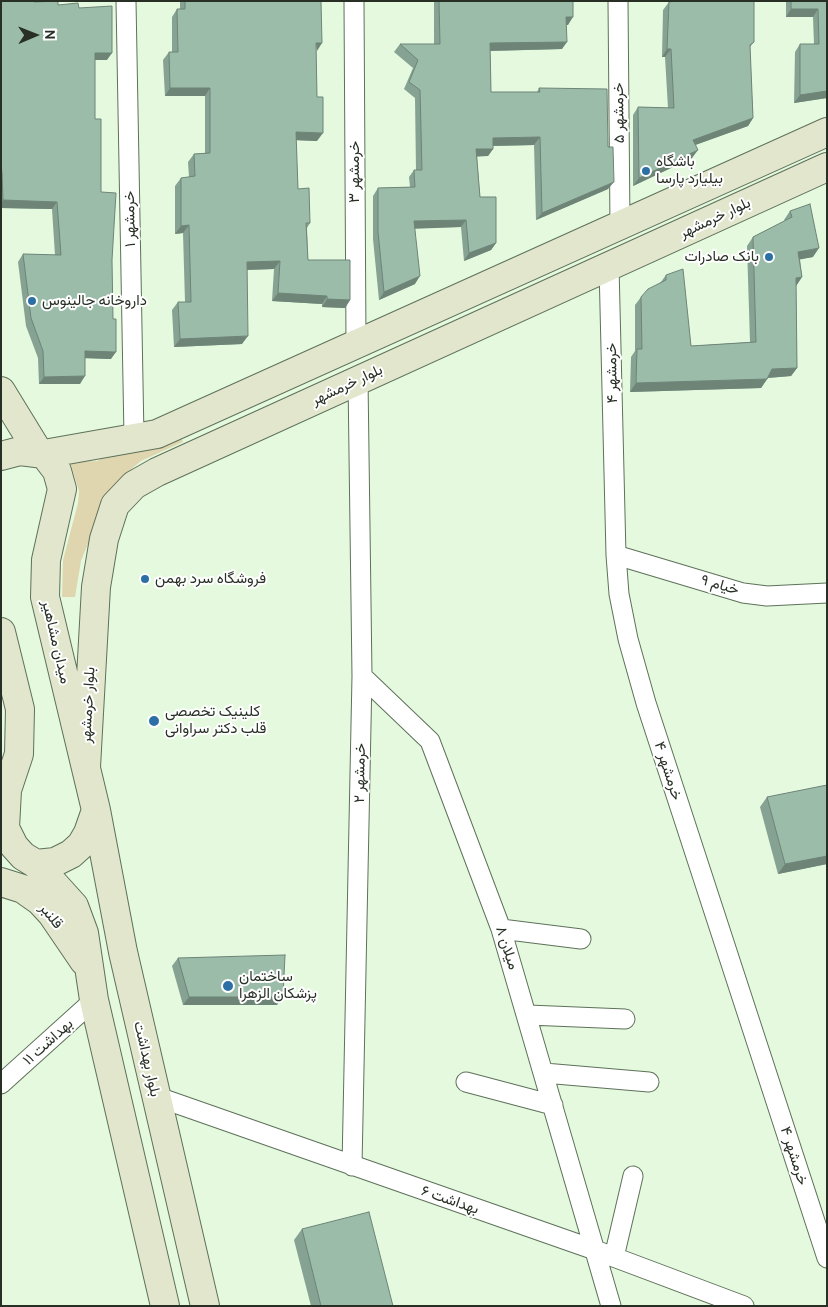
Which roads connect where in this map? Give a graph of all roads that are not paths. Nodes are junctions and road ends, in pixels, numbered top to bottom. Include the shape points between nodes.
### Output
1 (126, 1) edge
2 (354, 1) edge
3 (618, 1) edge
4 (827, 132) edge
5 (827, 167) edge
6 (620, 226) junction
7 (610, 266) junction
8 (356, 342) junction
9 (358, 379) junction
10 (1, 391) edge
11 (134, 437) junction
12 (42, 453) junction
13 (1, 456) edge
14 (616, 555) junction
15 (827, 593) edge
16 (1, 632) edge
17 (362, 676) junction
18 (20, 754) junction
19 (86, 767) junction
20 (1, 780) edge
21 (96, 810) junction
22 (36, 864) junction
23 (1, 882) edge
24 (501, 929) junction
25 (581, 939) dead end
26 (88, 966) junction
27 (94, 1000) junction
28 (528, 1015) junction
29 (625, 1019) dead end
30 (544, 1073) junction
31 (466, 1082) dead end
32 (649, 1082) dead end
33 (1, 1084) edge
34 (155, 1096) junction
35 (554, 1105) junction
36 (352, 1166) junction
37 (633, 1176) dead end
38 (820, 1215) edge
39 (595, 1250) junction
40 (614, 1258) junction
41 (827, 1258) edge
42 (165, 1306) edge
43 (205, 1306) edge
44 (611, 1306) edge
45 (744, 1306) edge

1 - 11 street, خرمشهر ۱
2 - 8 street, خرمشهر ۳
3 - 6 street, خرمشهر ۵
4 - 6 main road
5 - 7 main road, بلوار خرمشهر
6 - 8 main road
7 - 9 main road, بلوار خرمشهر
7 - 14 street, خرمشهر ۴
8 - 9 main road
8 - 11 main road via 157,434
9 - 17 street, خرمشهر ۲
9 - 19 main road, بلوار خرمشهر via 157,472 134,486 115,505 104,539 96,587
10 - 12 main road
11 - 12 main road
12 - 13 main road via 20,451
12 - 19 main road, میدان مشاهیر via 57,471 62,489 46,560 46,597
14 - 15 street, خیام ۹ via 743,592 767,596
14 - 38 street, خرمشهر ۴ via 618,594 646,703
16 - 18 main road via 20,709
17 - 24 street, میلان ۸ via 430,741
17 - 36 street, خرمشهر ۲
18 - 20 main road
18 - 22 main road via 7,790 5,828 14,846
19 - 21 main road, میدان مشاهیر
21 - 22 main road via 88,833 71,854 55,862
21 - 34 main road, بلوار بهداشت
22 - 26 main road via 74,906 84,933
23 - 26 main road, قلنبر via 23,889 40,901
24 - 25 street
24 - 28 street, میلان ۸
26 - 27 main road
27 - 33 street, بهداشت ۱۱
27 - 42 main road
28 - 29 street
28 - 30 street, میلان ۸
30 - 32 street
30 - 35 street, میلان ۸
31 - 35 street
34 - 36 street, بهداشت ۶
34 - 43 main road, بلوار بهداشت
35 - 39 street, میلان ۸
36 - 39 street, بهداشت ۶
37 - 40 street
38 - 41 street, خرمشهر ۴
39 - 40 street, بهداشت ۶
39 - 44 street, میلان ۸
40 - 45 street, بهداشت ۶

